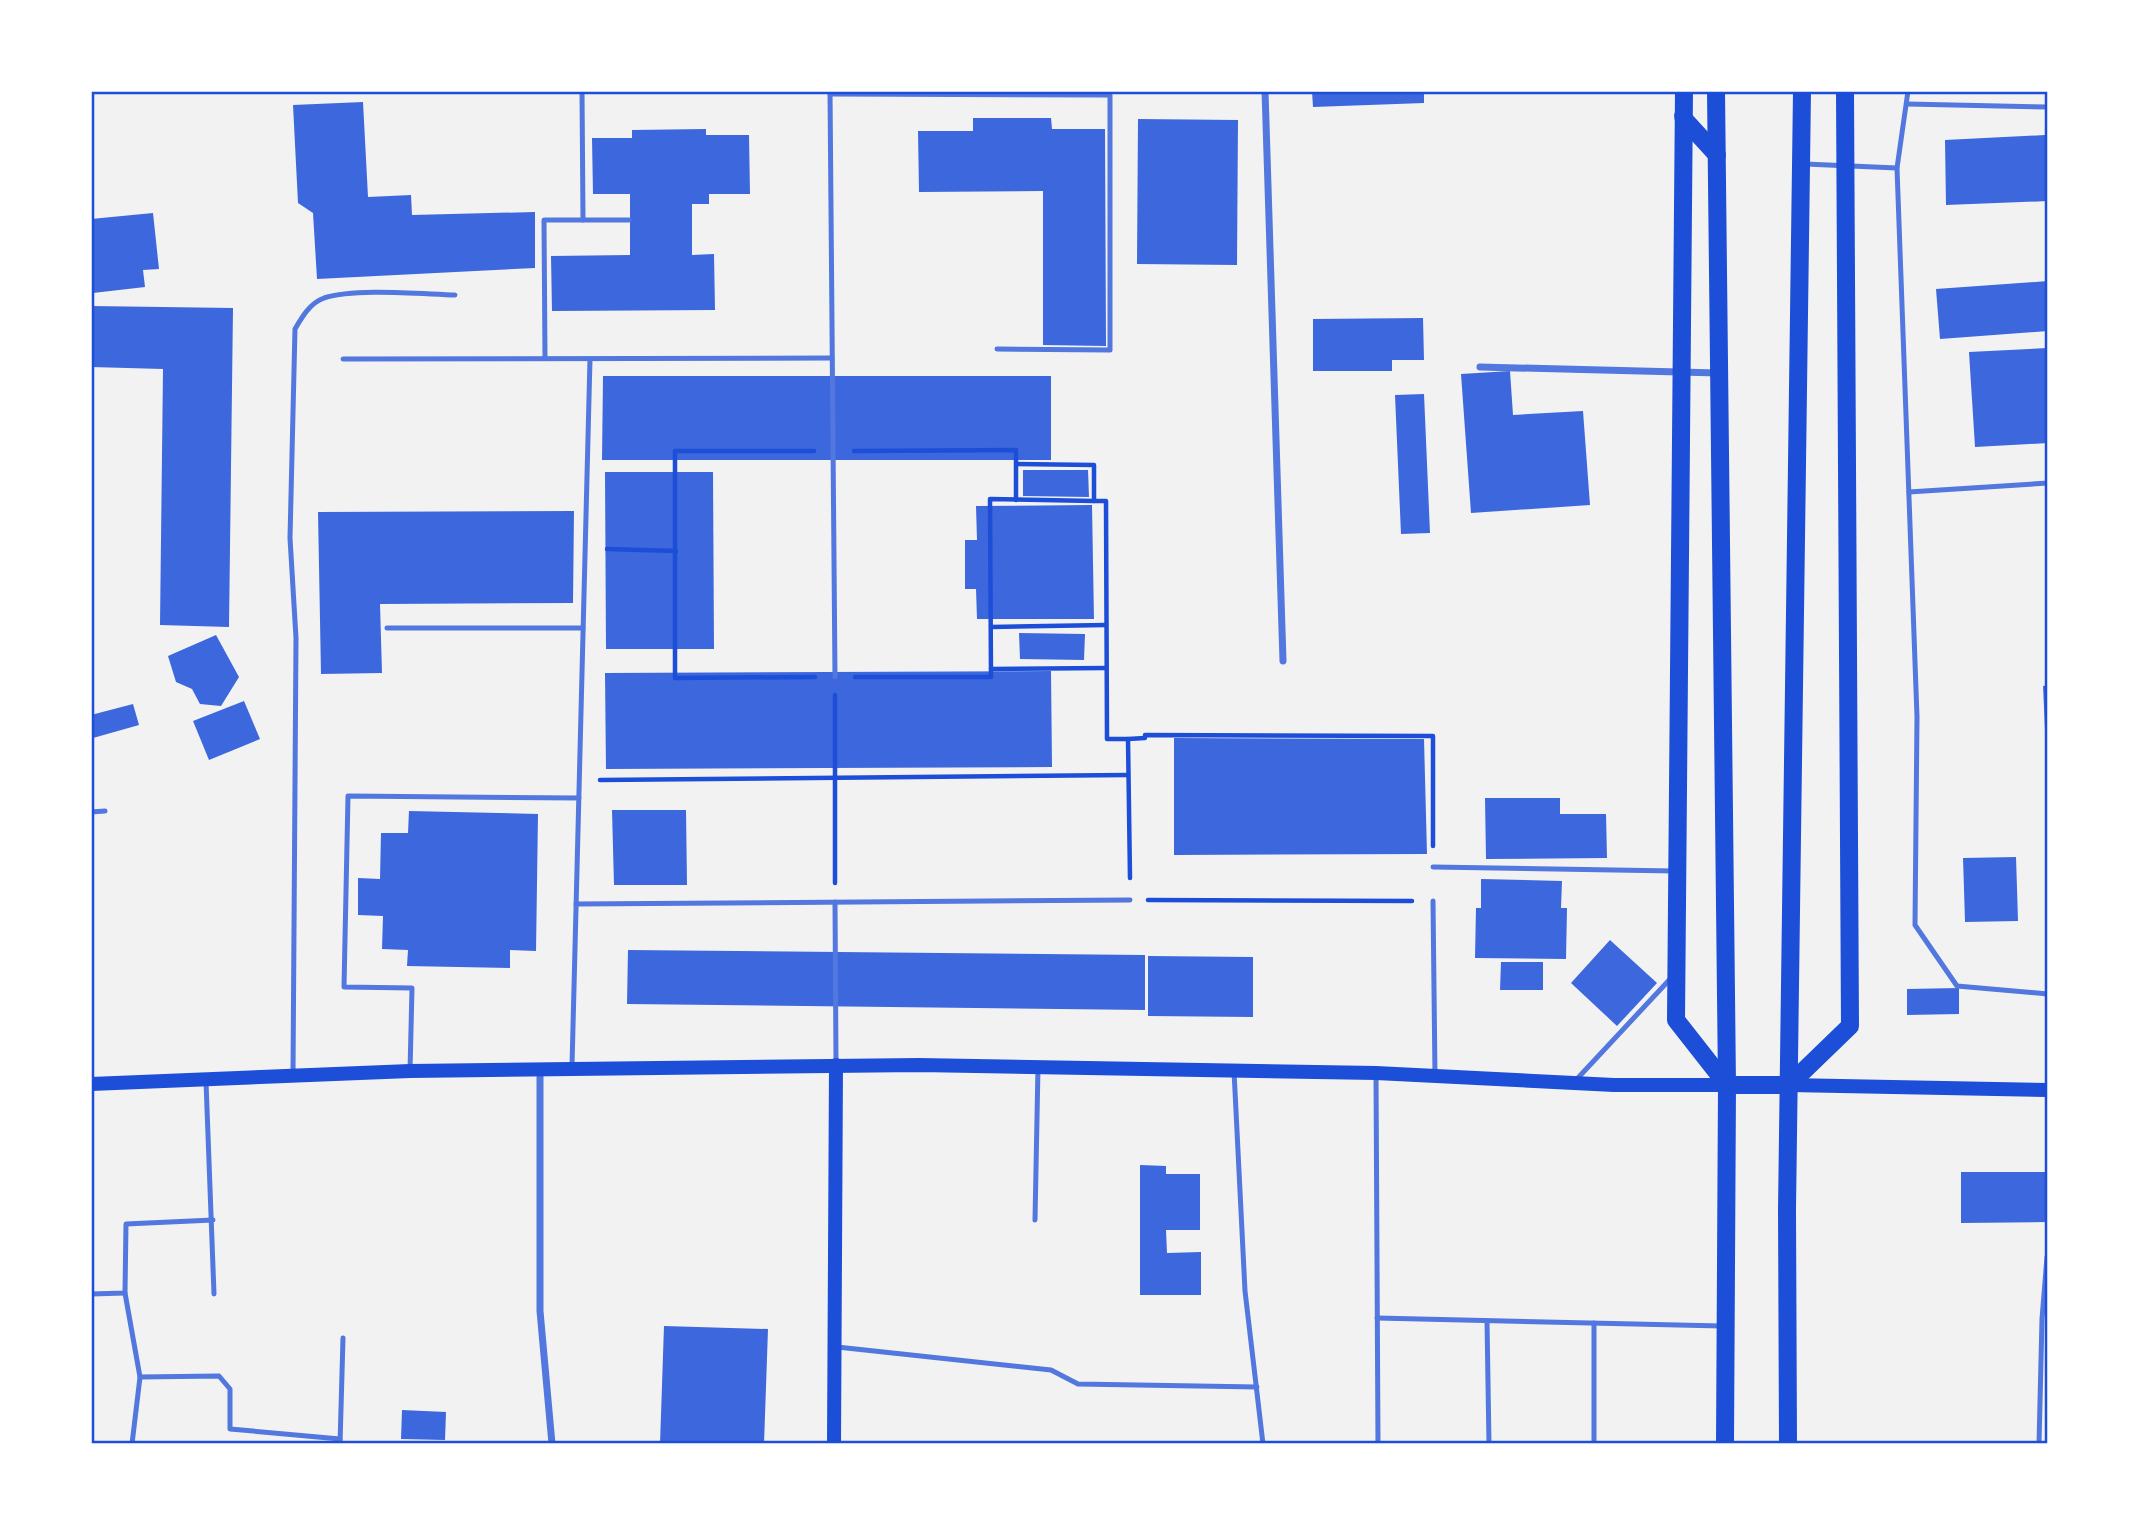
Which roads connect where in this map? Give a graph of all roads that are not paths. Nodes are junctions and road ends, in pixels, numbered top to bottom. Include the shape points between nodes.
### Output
1 (582, 91) edge
2 (1265, 91) edge
3 (1677, 91) edge
4 (1684, 91) edge
5 (1716, 91) edge
6 (1802, 91) edge
7 (1845, 91) edge
8 (1908, 91) edge
9 (830, 92) edge
10 (1907, 104) junction
11 (2048, 107) edge
12 (1684, 119) junction
13 (1717, 155) junction
14 (1802, 164) junction
15 (1845, 166) junction
16 (1897, 168) junction
17 (583, 220) junction
18 (629, 220) dead end
19 (455, 295) dead end
20 (997, 349) dead end
21 (545, 358) junction
22 (832, 358) junction
23 (343, 359) dead end
24 (590, 359) junction
25 (1480, 367) dead end
26 (1683, 372) junction
27 (1719, 373) junction
28 (2048, 483) edge
29 (1909, 492) junction
30 (387, 628) dead end
31 (583, 628) junction
32 (1283, 661) dead end
33 (835, 677) road end
34 (579, 798) junction
35 (105, 811) dead end
36 (91, 813) edge
37 (1433, 867) road end
38 (1678, 871) junction
39 (1130, 900) road end
40 (1433, 901) road end
41 (835, 902) junction
42 (576, 904) junction
43 (1676, 972) junction
44 (2048, 994) edge
45 (836, 1065) junction
46 (1038, 1067) junction
47 (572, 1068) junction
48 (540, 1069) junction
49 (410, 1071) junction
50 (1234, 1071) junction
51 (1376, 1073) junction
52 (293, 1075) junction
53 (1435, 1076) junction
54 (206, 1079) junction
55 (1574, 1082) junction
56 (91, 1084) edge
57 (1727, 1085) junction
58 (1789, 1085) junction
59 (2048, 1090) edge
60 (212, 1220) junction
61 (1035, 1220) dead end
62 (2047, 1257) edge
63 (125, 1293) junction
64 (91, 1294) edge
65 (214, 1294) dead end
66 (1377, 1318) junction
67 (2045, 1319) edge
68 (1487, 1321) junction
69 (1594, 1323) junction
70 (1725, 1326) junction
71 (343, 1338) dead end
72 (834, 1347) junction
73 (140, 1377) junction
74 (1257, 1387) junction
75 (340, 1442) edge
76 (132, 1444) edge
77 (552, 1444) edge
78 (834, 1444) edge
79 (1264, 1444) edge
80 (1378, 1444) edge
81 (1489, 1444) edge
82 (1594, 1444) edge
83 (1725, 1444) edge
84 (1788, 1444) edge
85 (2039, 1444) edge

1 - 17 lane
2 - 32 street
3 - 12 main road
4 - 12 main road
5 - 13 main road
6 - 14 main road
7 - 15 main road
8 - 10 lane
9 - 20 lane via 1110,95 1110,350
9 - 22 lane
10 - 11 lane
10 - 16 lane
12 - 13 main road
12 - 26 main road
13 - 27 main road
14 - 15 lane
14 - 58 main road
15 - 16 lane
15 - 58 main road via 1850,1026
16 - 29 lane
17 - 18 lane
17 - 21 lane via 544,220
19 - 52 lane via 322,298 305,312 295,329 290,538 296,638
21 - 23 lane
21 - 24 lane
22 - 24 lane
22 - 33 lane
24 - 31 lane
25 - 26 street
26 - 27 street
26 - 38 main road
27 - 57 main road
28 - 29 lane
29 - 44 lane via 1917,717 1915,925 1956,985
30 - 31 lane
31 - 34 lane
34 - 42 lane
34 - 49 lane via 348,796 344,987 412,988
35 - 36 lane
37 - 38 lane
38 - 43 main road
39 - 41 lane
40 - 53 lane
41 - 42 lane
41 - 45 lane
42 - 47 lane
43 - 55 lane
43 - 57 main road via 1676,1020
45 - 46 main road
45 - 47 main road
45 - 72 main road
46 - 50 main road
46 - 61 lane
47 - 48 main road
48 - 49 main road
48 - 77 street via 540,1311
49 - 52 main road
50 - 51 main road
50 - 74 lane via 1245,1291
51 - 53 main road
51 - 66 lane
52 - 54 main road
53 - 55 main road
54 - 56 main road
54 - 60 lane
55 - 57 main road
57 - 58 main road
57 - 70 main road
58 - 59 main road
58 - 84 main road
60 - 63 lane via 126,1224
60 - 65 lane
62 - 67 lane
63 - 64 lane
63 - 73 lane
66 - 68 lane
66 - 80 lane
67 - 85 lane
68 - 69 lane
68 - 81 lane
69 - 70 lane
69 - 82 lane
70 - 83 main road
71 - 75 lane
72 - 74 lane via 1052,1370 1079,1384
72 - 78 main road
73 - 75 lane via 219,1376 230,1388 230,1429
73 - 76 lane
74 - 79 lane

